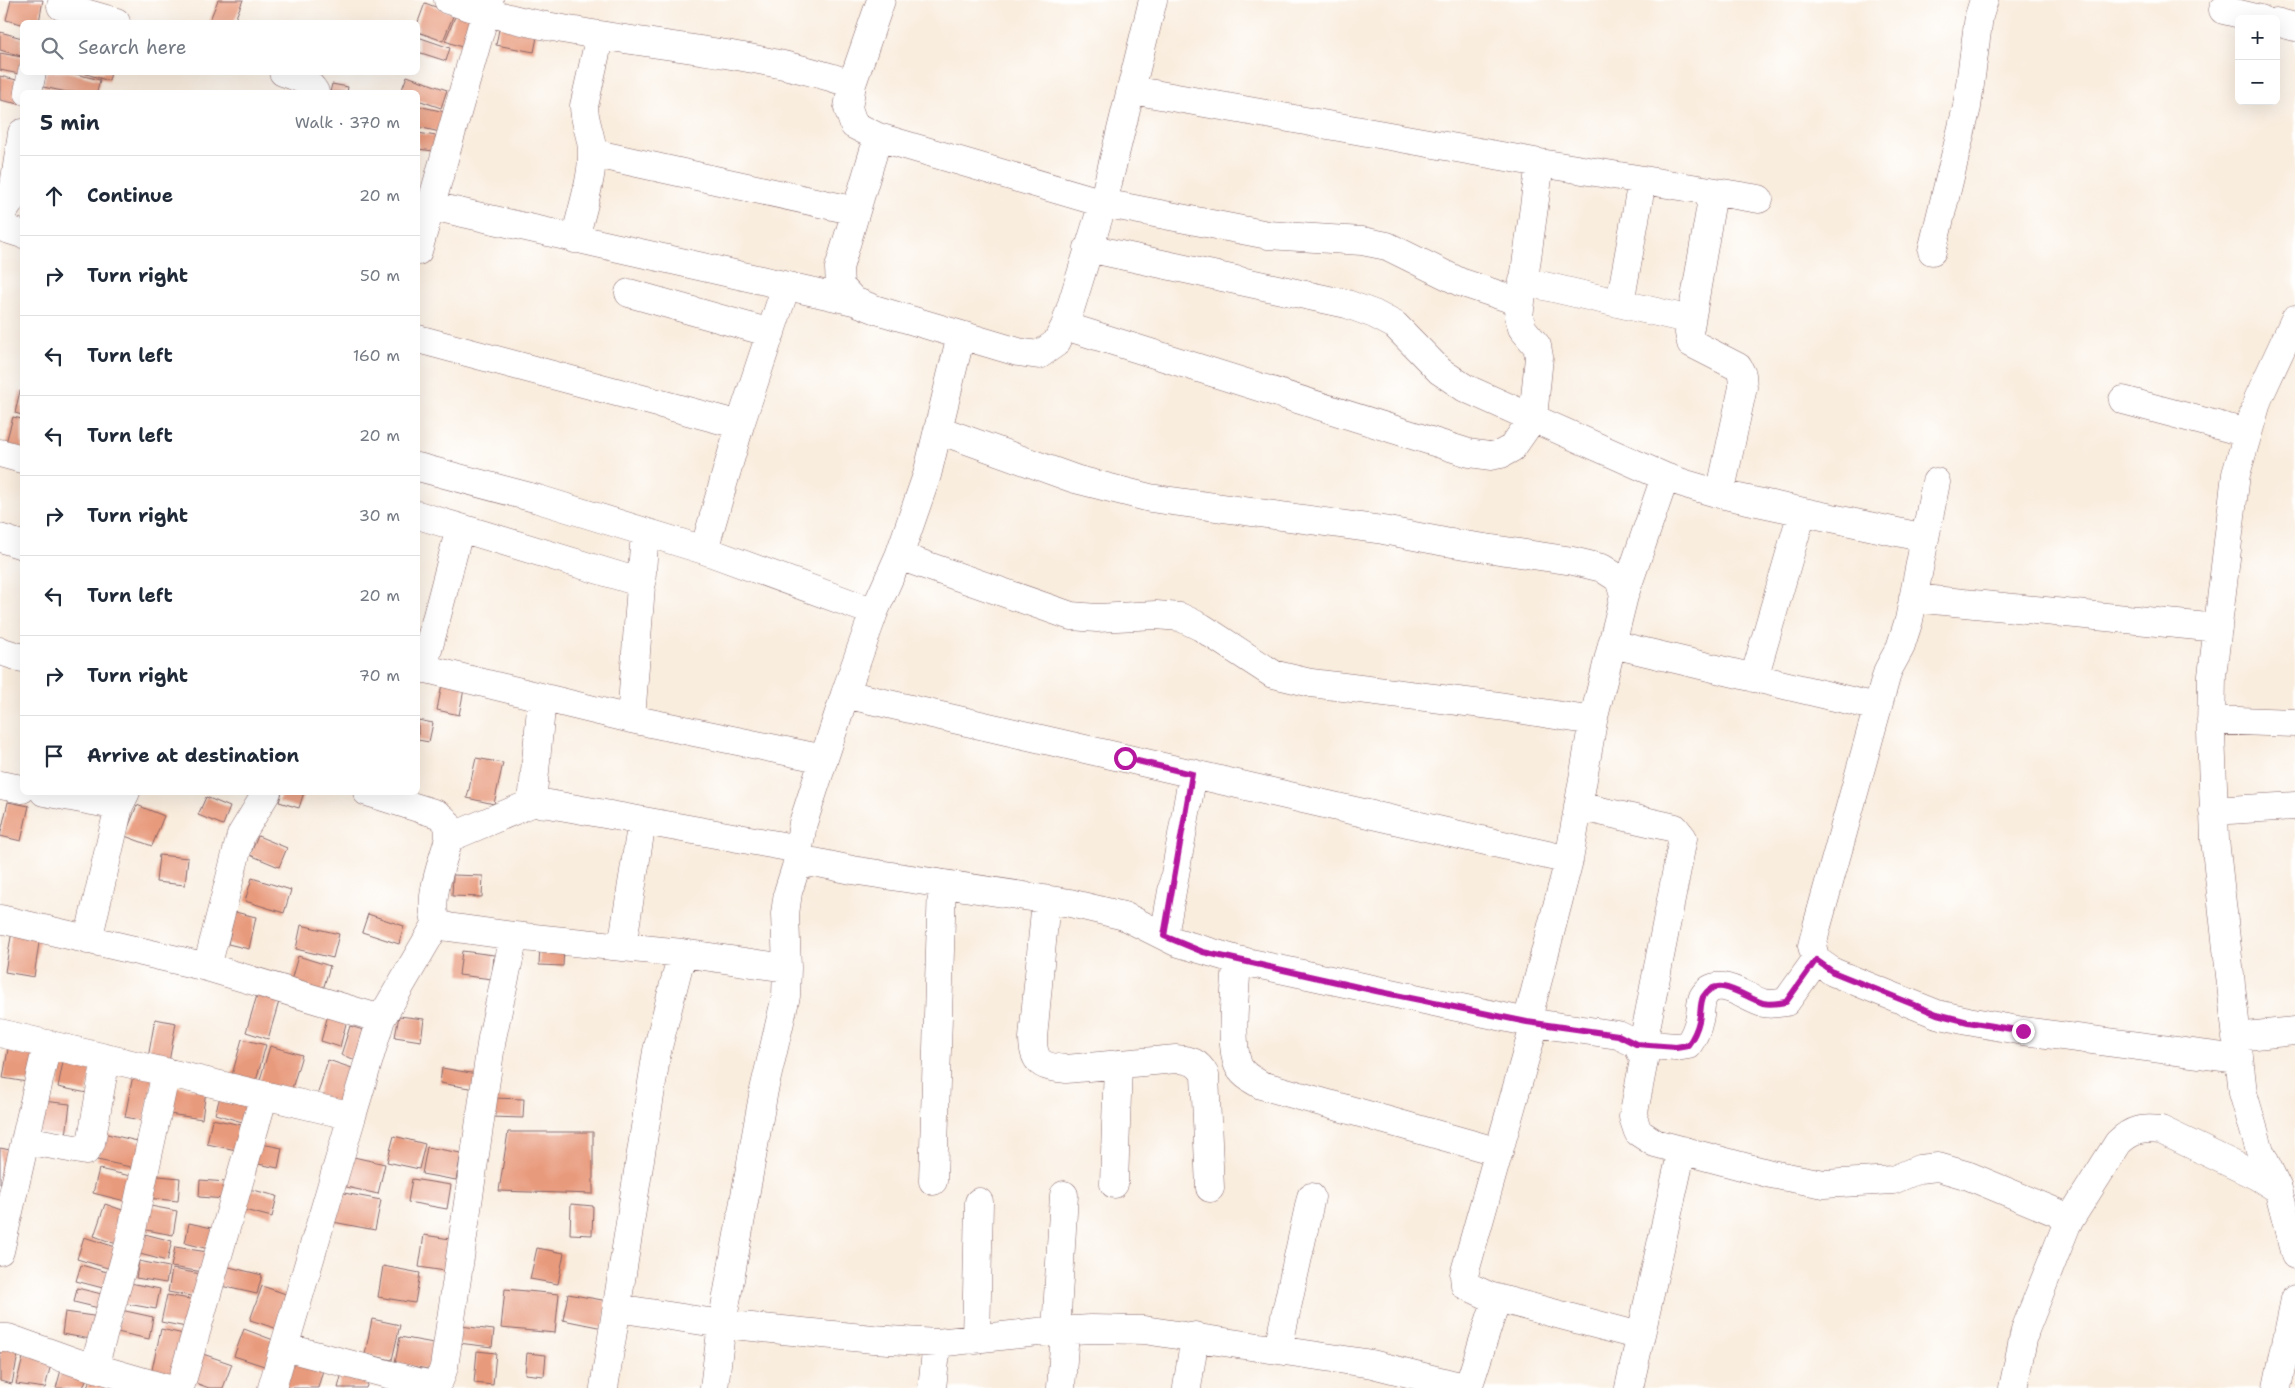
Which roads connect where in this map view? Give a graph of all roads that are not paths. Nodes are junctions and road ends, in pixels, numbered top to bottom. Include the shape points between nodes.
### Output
1 (448, 0) edge
2 (881, 0) edge
3 (1153, 0) edge
4 (1984, 0) edge
5 (488, 6) edge
6 (59, 10) edge
7 (2223, 10) dead end
8 (2244, 15) edge
9 (106, 20) edge
10 (2280, 23) edge
11 (2295, 26) edge
12 (600, 35) junction
13 (31, 75) edge
14 (292, 75) edge
15 (852, 84) junction
16 (28, 90) edge
17 (314, 90) edge
18 (1132, 90) junction
19 (878, 138) junction
20 (20, 146) edge
21 (592, 153) junction
22 (1540, 163) junction
23 (1642, 181) junction
24 (1713, 193) junction
25 (1759, 199) dead end
26 (1103, 203) junction
27 (432, 206) junction
28 (856, 211) junction
29 (0, 217) edge
30 (0, 227) edge
31 (20, 233) edge
32 (575, 239) junction
33 (420, 245) edge
34 (1088, 248) junction
35 (1932, 251) dead end
36 (786, 286) junction
37 (1522, 291) junction
38 (629, 293) dead end
39 (854, 301) junction
40 (1620, 303) junction
41 (2295, 319) edge
42 (1690, 320) junction
43 (1065, 326) junction
44 (770, 333) junction
45 (962, 335) junction
46 (420, 340) edge
47 (2123, 400) dead end
48 (1533, 418) junction
49 (740, 425) junction
50 (939, 430) junction
51 (2248, 433) junction
52 (0, 453) edge
53 (20, 458) edge
54 (420, 468) edge
55 (1665, 477) junction
56 (1936, 482) dead end
57 (1720, 494) junction
58 (1802, 512) junction
59 (420, 517) edge
60 (460, 528) junction
61 (646, 532) junction
62 (0, 538) edge
63 (1925, 538) junction
64 (20, 544) edge
65 (704, 550) junction
66 (899, 556) junction
67 (642, 583) junction
68 (1624, 596) junction
69 (1913, 598) junction
70 (874, 612) junction
71 (2218, 628) junction
72 (1612, 644) junction
73 (0, 651) edge
74 (20, 657) edge
75 (420, 668) edge
76 (1754, 678) junction
77 (845, 694) junction
78 (542, 698) junction
79 (1878, 707) junction
80 (631, 719) junction
81 (2211, 720) junction
82 (1593, 721) junction
83 (2295, 723) edge
84 (824, 759) junction
85 (1192, 774) junction
86 (0, 784) edge
87 (20, 789) edge
88 (77, 795) edge
89 (265, 795) edge
90 (377, 795) edge
91 (122, 799) edge
92 (532, 803) junction
93 (1578, 806) junction
94 (2295, 806) edge
95 (2213, 812) junction
96 (642, 821) junction
97 (449, 838) junction
98 (797, 858) junction
99 (1569, 860) junction
100 (942, 884) junction
101 (1046, 900) junction
102 (0, 919) edge
103 (437, 923) junction
104 (514, 936) junction
105 (1164, 936) junction
106 (88, 940) junction
107 (622, 947) junction
108 (682, 953) junction
109 (1237, 960) junction
110 (1816, 960) junction
111 (207, 967) junction
112 (787, 968) junction
113 (382, 1019) junction
114 (1531, 1023) junction
115 (2295, 1031) edge
116 (0, 1033) edge
117 (1640, 1044) junction
118 (47, 1045) junction
119 (1235, 1048) junction
120 (2237, 1048) junction
121 (106, 1058) junction
122 (1187, 1060) junction
123 (1118, 1064) junction
124 (166, 1072) junction
125 (264, 1094) junction
126 (352, 1116) junction
127 (25, 1140) junction
128 (1682, 1150) junction
129 (1499, 1152) junction
130 (933, 1181) dead end
131 (1114, 1184) dead end
132 (1210, 1188) dead end
133 (2278, 1188) junction
134 (1064, 1195) dead end
135 (1311, 1197) dead end
136 (979, 1202) dead end
137 (2067, 1224) junction
138 (0, 1250) edge
139 (2295, 1255) edge
140 (1497, 1298) junction
141 (2295, 1300) edge
142 (617, 1308) junction
143 (722, 1324) junction
144 (1060, 1331) junction
145 (1195, 1336) junction
146 (1640, 1336) junction
147 (0, 1338) edge
148 (976, 1340) junction
149 (937, 1343) junction
150 (284, 1347) junction
151 (1278, 1349) junction
152 (94, 1367) junction
153 (165, 1388) edge
154 (180, 1388) edge
155 (272, 1388) edge
156 (604, 1388) edge
157 (714, 1388) edge
158 (932, 1388) edge
159 (1060, 1388) edge
160 (1187, 1388) edge
161 (1468, 1388) edge
162 (1629, 1388) edge
163 (2013, 1388) edge
164 (2277, 1388) edge

1 - 5 street
2 - 15 street
3 - 18 street
4 - 35 street via 1967,107
5 - 12 street via 533,24
5 - 27 street via 440,168
6 - 9 street
7 - 8 street
10 - 11 street
12 - 15 street via 777,63
12 - 21 street via 584,106
13 - 16 street
14 - 17 street via 310,83
15 - 19 street via 848,108 854,125
18 - 22 street
18 - 26 street
19 - 26 street
19 - 28 street
20 - 29 street via 12,199
21 - 28 street
21 - 32 street
22 - 23 street
22 - 37 street
23 - 24 street
23 - 40 street
24 - 25 street
24 - 42 street
26 - 34 street
26 - 37 street via 1268,235 1362,241 1387,246 1460,282
27 - 32 street
27 - 33 street
28 - 39 street via 839,268 840,286
30 - 31 street
32 - 36 street
34 - 43 street
34 - 48 street via 1347,304 1374,314 1395,325 1440,370 1465,388
36 - 39 street
36 - 44 street
37 - 40 street
37 - 48 street via 1519,316 1522,328 1537,346 1539,357
38 - 44 street
39 - 45 street
40 - 42 street
41 - 51 street via 2258,398
42 - 57 street via 1691,343 1738,367 1742,376 1743,387
43 - 45 street via 1056,343 1040,354 1018,352
43 - 48 street via 1469,453 1490,456 1512,448
44 - 49 street
45 - 50 street
46 - 49 street
47 - 51 street
48 - 55 street
49 - 65 street
50 - 66 street
50 - 68 street via 1075,479 1150,498 1383,530 1602,568 1619,579
51 - 71 street via 2236,474
52 - 53 street
54 - 61 street
55 - 57 street
55 - 68 street
56 - 63 street
57 - 58 street
58 - 63 street
58 - 76 street
59 - 60 street
60 - 67 street
60 - 75 street
61 - 65 street
61 - 67 street
62 - 64 street
63 - 69 street
65 - 70 street
66 - 70 street
66 - 82 street via 1071,616 1180,617 1274,674 1311,683
67 - 80 street
68 - 72 street
69 - 71 street
69 - 79 street via 1905,635 1888,670
70 - 77 street
71 - 81 street
72 - 76 street
72 - 82 street
73 - 74 street
75 - 78 street
76 - 79 street
77 - 84 street
77 - 85 street
78 - 80 street
78 - 92 street
79 - 110 street via 1812,946
80 - 84 street
81 - 83 street
81 - 95 street
82 - 93 street
84 - 98 street
85 - 99 street
85 - 105 street
86 - 87 street
88 - 91 street
89 - 111 street via 241,834
90 - 97 street via 437,814 446,820
91 - 106 street
92 - 96 street
92 - 97 street
93 - 99 street
93 - 117 street via 1675,828 1683,838
94 - 95 street
95 - 120 street
96 - 98 street
96 - 107 street
97 - 103 street via 433,903
98 - 100 street
98 - 112 street via 785,914
99 - 114 street
100 - 101 street
100 - 130 street
101 - 105 street via 1124,916
101 - 123 street via 1033,1038 1037,1060 1049,1068 1066,1069
102 - 106 street
103 - 104 street
103 - 113 street
104 - 107 street
104 - 150 street via 492,1038 440,1379 430,1384 418,1382
105 - 109 street via 1203,952
106 - 111 street
107 - 108 street
108 - 112 street
108 - 142 street via 657,1050
109 - 114 street
109 - 119 street
110 - 117 street via 1786,1002 1763,1003 1729,988 1716,987 1702,999 1699,1022 1688,1045
110 - 120 street via 1833,972 1877,990 1937,1014 1968,1022
111 - 113 street
112 - 143 street via 786,996 764,1090
113 - 126 street
114 - 117 street via 1618,1035
114 - 129 street
115 - 120 street
116 - 118 street
117 - 128 street via 1644,1060 1633,1116 1638,1132 1655,1143
118 - 121 street
118 - 127 street
119 - 122 street
119 - 129 street via 1238,1065 1247,1077 1261,1085
120 - 133 street via 2249,1119
121 - 124 street
121 - 127 street via 91,1144 86,1151
122 - 123 street
122 - 132 street via 1199,1064 1205,1075
123 - 131 street
124 - 125 street
124 - 152 street via 129,1244
125 - 126 street
125 - 154 street
126 - 150 street
127 - 138 street
128 - 137 street via 1771,1174 1824,1184 1893,1180 1919,1169 1938,1167 1969,1176 2058,1213
128 - 146 street
129 - 140 street via 1464,1275 1465,1285
133 - 137 street via 2161,1130 2144,1128 2129,1132 2118,1143
133 - 139 street
134 - 144 street
135 - 151 street
136 - 148 street
137 - 163 street via 2025,1330
140 - 146 street
140 - 161 street
141 - 164 street
142 - 143 street
142 - 156 street
143 - 149 street
143 - 157 street
144 - 145 street via 1144,1330
144 - 148 street
144 - 159 street
145 - 151 street
145 - 160 street
146 - 162 street
147 - 152 street
148 - 149 street
149 - 158 street
150 - 155 street
151 - 161 street via 1372,1364
152 - 153 street

